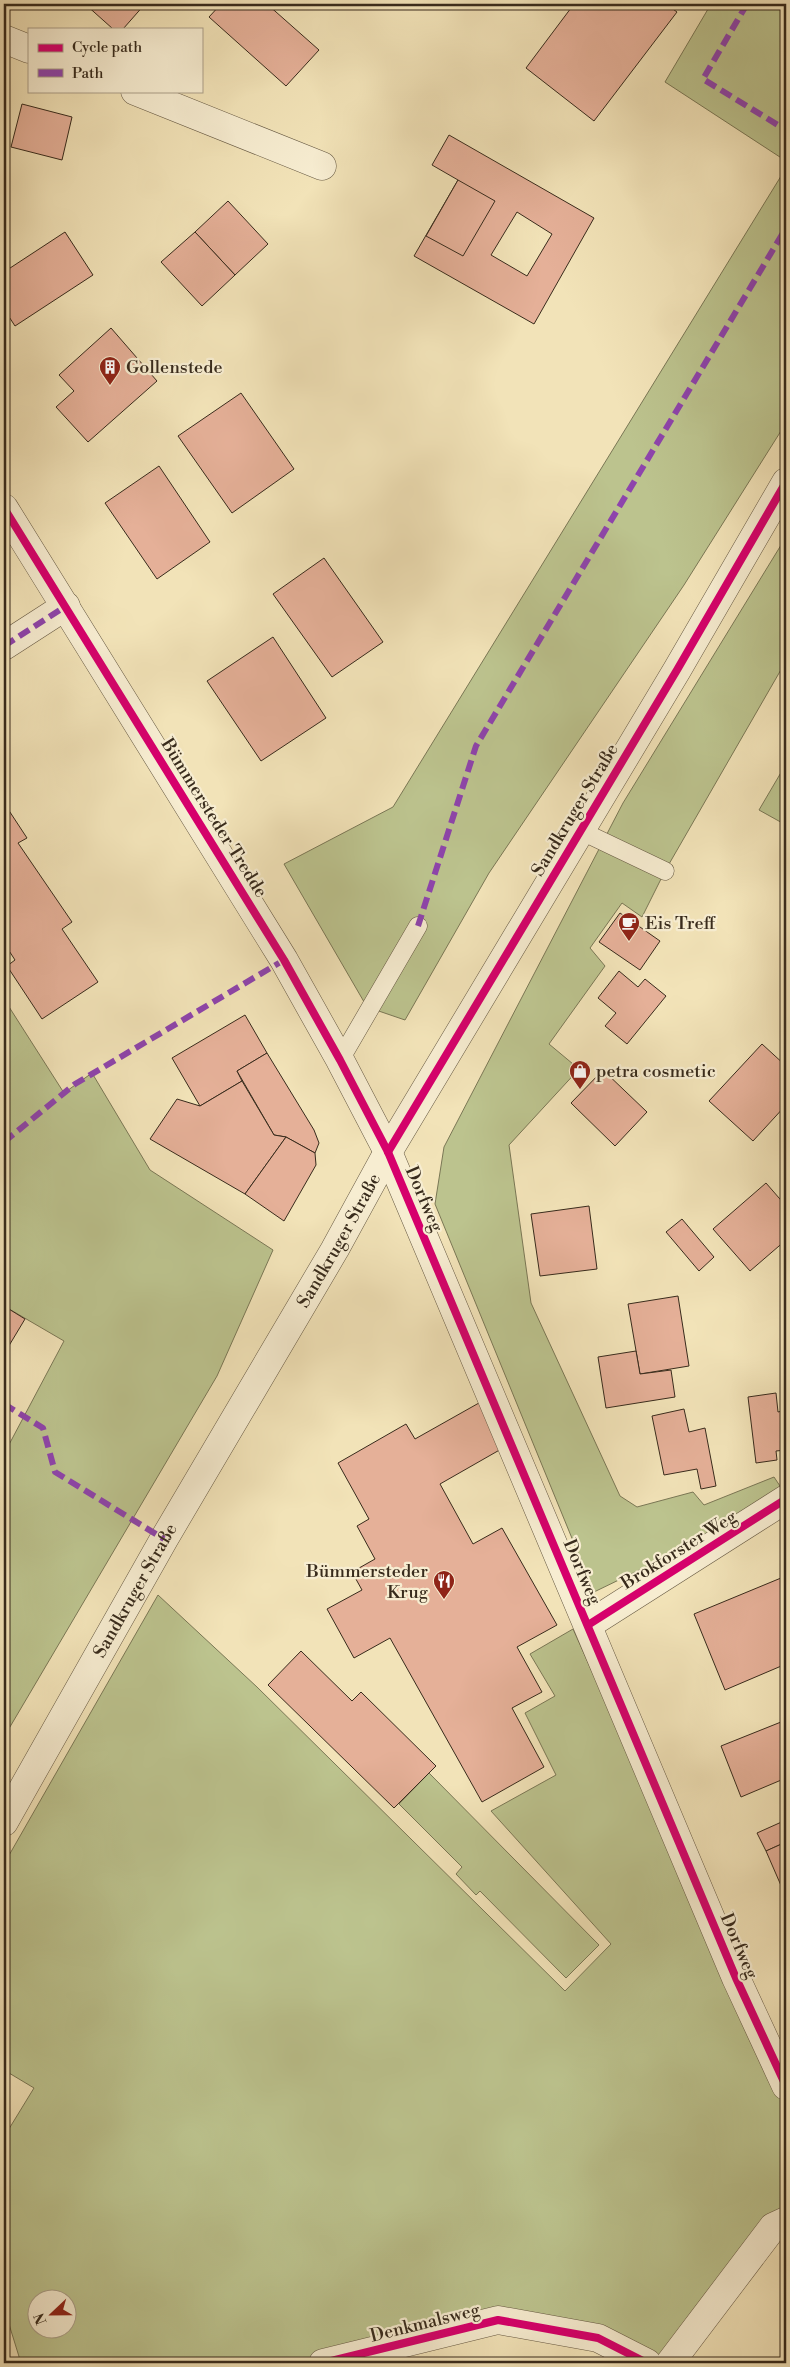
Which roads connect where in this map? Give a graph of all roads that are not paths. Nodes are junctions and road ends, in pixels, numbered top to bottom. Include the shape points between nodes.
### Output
1 (4, 39) edge
2 (28, 49) edge
3 (137, 92) edge
4 (322, 166) dead end
5 (786, 482) edge
6 (4, 508) edge
7 (66, 606) junction
8 (4, 646) edge
9 (579, 830) junction
10 (665, 871) dead end
11 (418, 926) dead end
12 (340, 1060) junction
13 (388, 1152) junction
14 (786, 1499) edge
15 (588, 1625) junction
16 (4, 1822) edge
17 (786, 2086) edge
18 (786, 2222) edge
19 (621, 2357) edge
20 (323, 2363) edge
21 (646, 2363) edge
22 (670, 2363) edge

1 - 2 street
3 - 4 street
5 - 9 street, Sandkruger Straße
6 - 7 street, Bümmersteder Tredde
7 - 8 street
7 - 12 street, Bümmersteder Tredde via 284,960
9 - 10 lane
9 - 13 street, Sandkruger Straße
11 - 12 lane
12 - 13 street, Bümmersteder Tredde
13 - 15 street, Dorfweg
13 - 16 street, Sandkruger Straße
14 - 15 street, Brokforster Weg
15 - 17 street, Dorfweg via 736,1978
18 - 22 street via 773,2228
19 - 20 street, Denkmalsweg via 598,2338 498,2320
19 - 21 street, Denkmalsweg

